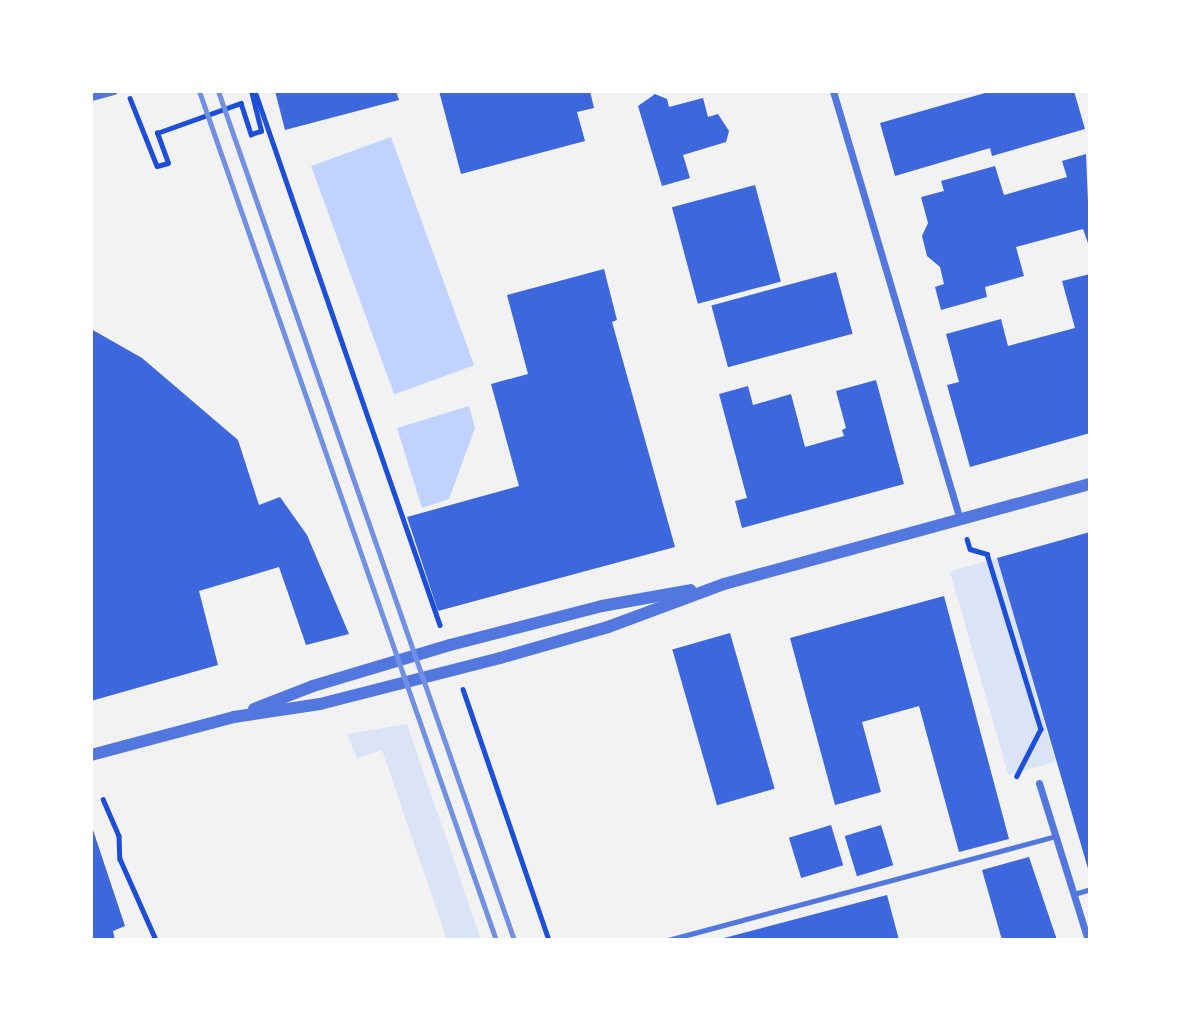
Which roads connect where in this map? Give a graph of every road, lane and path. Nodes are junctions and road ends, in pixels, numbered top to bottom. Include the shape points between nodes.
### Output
1 (113, 91) edge
2 (127, 91) edge
3 (253, 91) edge
4 (833, 91) edge
5 (91, 97) edge
6 (1090, 484) edge
7 (960, 519) junction
8 (970, 549) dead end
9 (724, 584) junction
10 (450, 645) junction
11 (457, 668) junction
12 (234, 717) junction
13 (91, 755) edge
14 (1017, 776) dead end
15 (1039, 783) dead end
16 (103, 799) dead end
17 (1056, 836) junction
18 (1090, 889) edge
19 (1074, 894) junction
20 (156, 940) edge
21 (549, 940) edge
22 (668, 940) edge
23 (1088, 940) edge

1 - 5 street
2 - 3 path via 157,166 168,163 157,133 241,103 251,134 261,131 250,99
3 - 10 path via 433,613
4 - 7 street
6 - 7 street
7 - 9 street
8 - 14 path via 987,554 1041,729
9 - 10 street via 602,606
9 - 11 street via 608,626
10 - 12 street via 313,685
11 - 12 street via 320,704
11 - 21 path
12 - 13 street
15 - 17 street
16 - 20 path via 118,836 120,859
17 - 19 street
17 - 22 lane
18 - 19 lane
19 - 23 street

